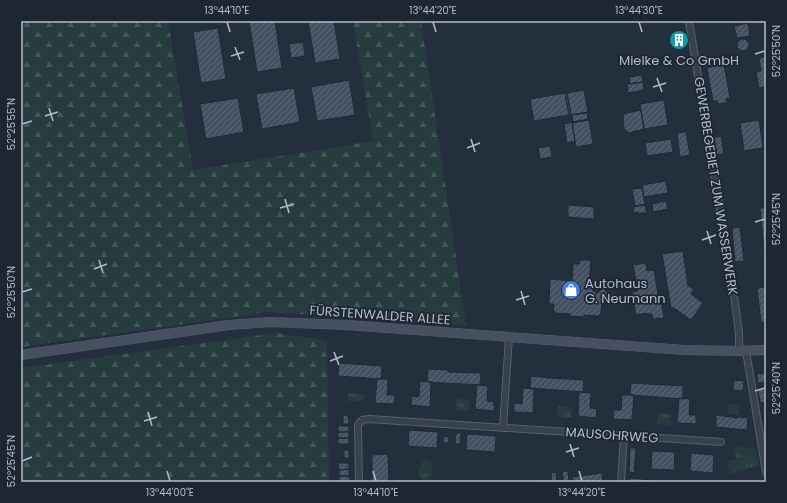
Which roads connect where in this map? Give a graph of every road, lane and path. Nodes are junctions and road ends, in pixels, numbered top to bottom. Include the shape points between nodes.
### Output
1 (689, 21) edge
2 (509, 337) junction
3 (766, 350) edge
4 (742, 351) junction
5 (21, 355) edge
6 (503, 428) junction
7 (624, 436) junction
8 (721, 442) dead end
9 (766, 472) edge
10 (359, 482) edge
11 (621, 482) edge

1 - 4 street, GEWERBEGEBIET ZUM WASSERWERK
2 - 4 main road, FÜRSTENWALDER ALLEE via 684,350
2 - 5 main road, FÜRSTENWALDER ALLEE via 270,322 229,325
2 - 6 street
3 - 4 main road, FÜRSTENWALDER ALLEE
4 - 9 street, GEWERBEGEBIET ZUM WASSERWERK
6 - 7 street, MAUSOHRWEG
6 - 10 street, MAUSOHRWEG via 362,420 358,425
7 - 8 street, MAUSOHRWEG
7 - 11 street

